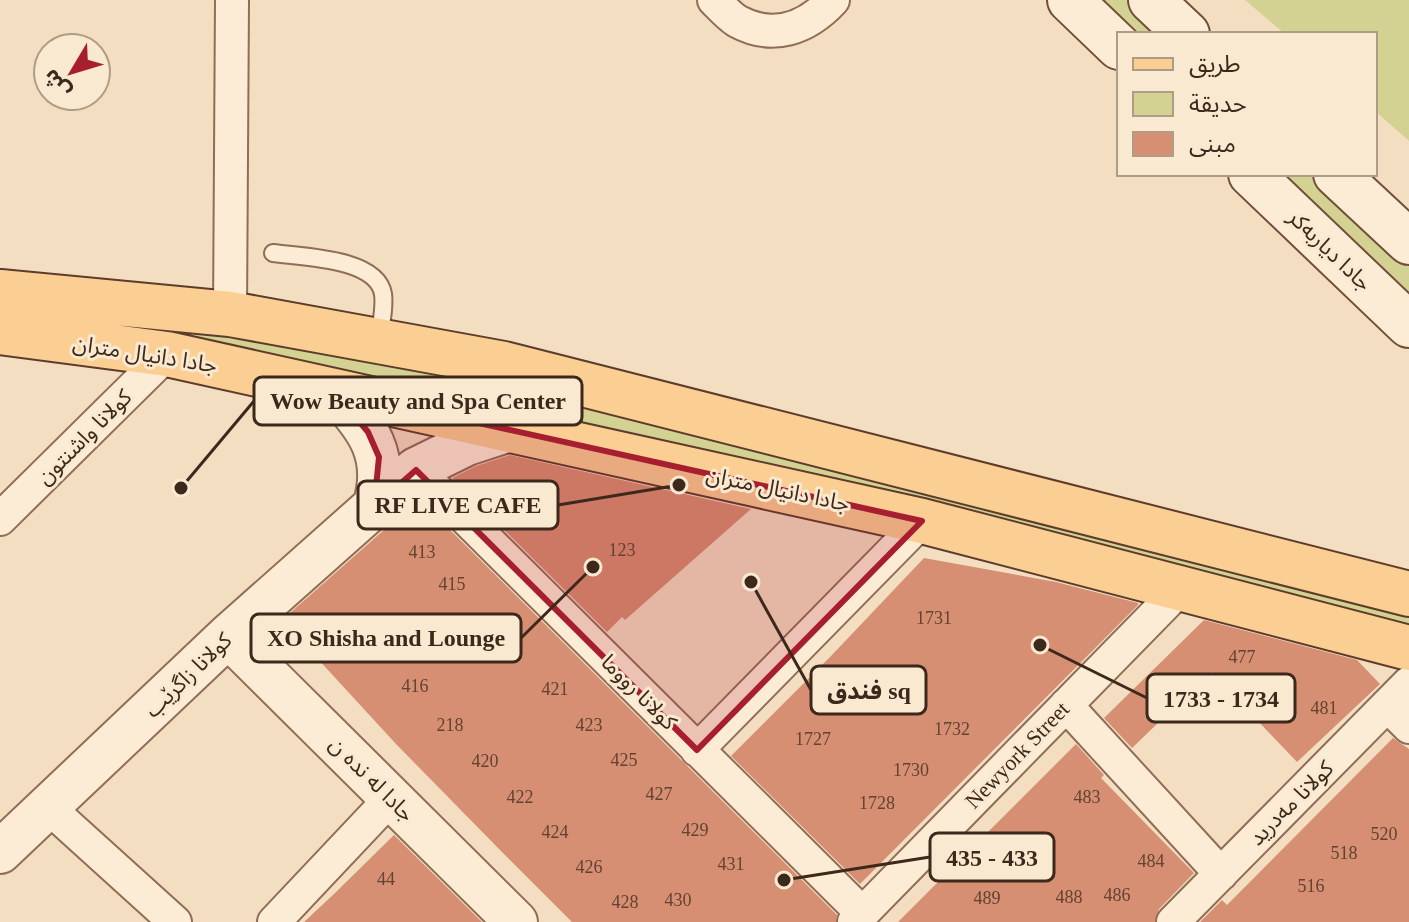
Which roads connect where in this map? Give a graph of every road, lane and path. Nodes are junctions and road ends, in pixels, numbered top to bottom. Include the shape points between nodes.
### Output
1 (232, 0) edge
2 (714, 0) edge
3 (833, 0) edge
4 (1070, 0) edge
5 (1151, 0) edge
6 (1185, 32) edge
7 (1117, 45) edge
8 (1253, 176) edge
9 (1338, 176) edge
10 (1409, 242) edge
11 (273, 253) dead end
12 (0, 292) edge
13 (230, 314) junction
14 (1409, 325) edge
15 (0, 332) edge
16 (379, 340) junction
17 (167, 354) junction
18 (334, 391) junction
19 (510, 430) junction
20 (416, 469) junction
21 (374, 507) junction
22 (0, 519) edge
23 (922, 521) junction
24 (1181, 588) junction
25 (1409, 594) edge
26 (228, 636) junction
27 (1409, 648) edge
28 (1066, 705) junction
29 (1402, 705) edge
30 (697, 750) junction
31 (391, 798) junction
32 (49, 808) junction
33 (0, 852) edge
34 (1221, 874) junction
35 (858, 918) edge
36 (175, 922) edge
37 (274, 922) edge
38 (516, 922) edge
39 (1173, 922) edge

1 - 13 street
2 - 3 street via 736,21 762,30 791,29 817,17
4 - 7 main road
5 - 6 main road
8 - 14 main road, جادا دیاربه‌كر
9 - 10 main road
11 - 16 lane via 356,266 375,277 384,297
12 - 13 main road, جادا دانيال متران
13 - 16 main road, جادا دانيال متران
15 - 17 main road, جادا دانيال متران
16 - 25 main road, جادا دانيال متران via 504,364
17 - 18 main road, جادا دانيال متران
17 - 22 street, كولانا واشنتون
18 - 19 main road, جادا دانيال متران
18 - 21 street via 368,432 379,457 381,487
19 - 20 street, كولانا زاگرێب
19 - 23 main road, جادا دانيال متران
20 - 21 street, كولانا زاگرێب
20 - 30 street, كولانا رووما
21 - 26 street, كولانا زاگرێب
23 - 24 main road, جادا دانيال متران
23 - 30 street
24 - 27 main road, جادا دانيال متران
24 - 28 street, Newyork Street
26 - 31 street, جادا له نده ن
26 - 32 street, كولانا زاگرێب
28 - 34 street
28 - 35 street, Newyork Street
29 - 34 street, كولانا مه‌درید
30 - 35 street, كولانا رووما
31 - 37 street
31 - 38 street, جادا له نده ن
32 - 33 street, كولانا زاگرێب
32 - 36 street
34 - 39 street, كولانا مه‌درید

